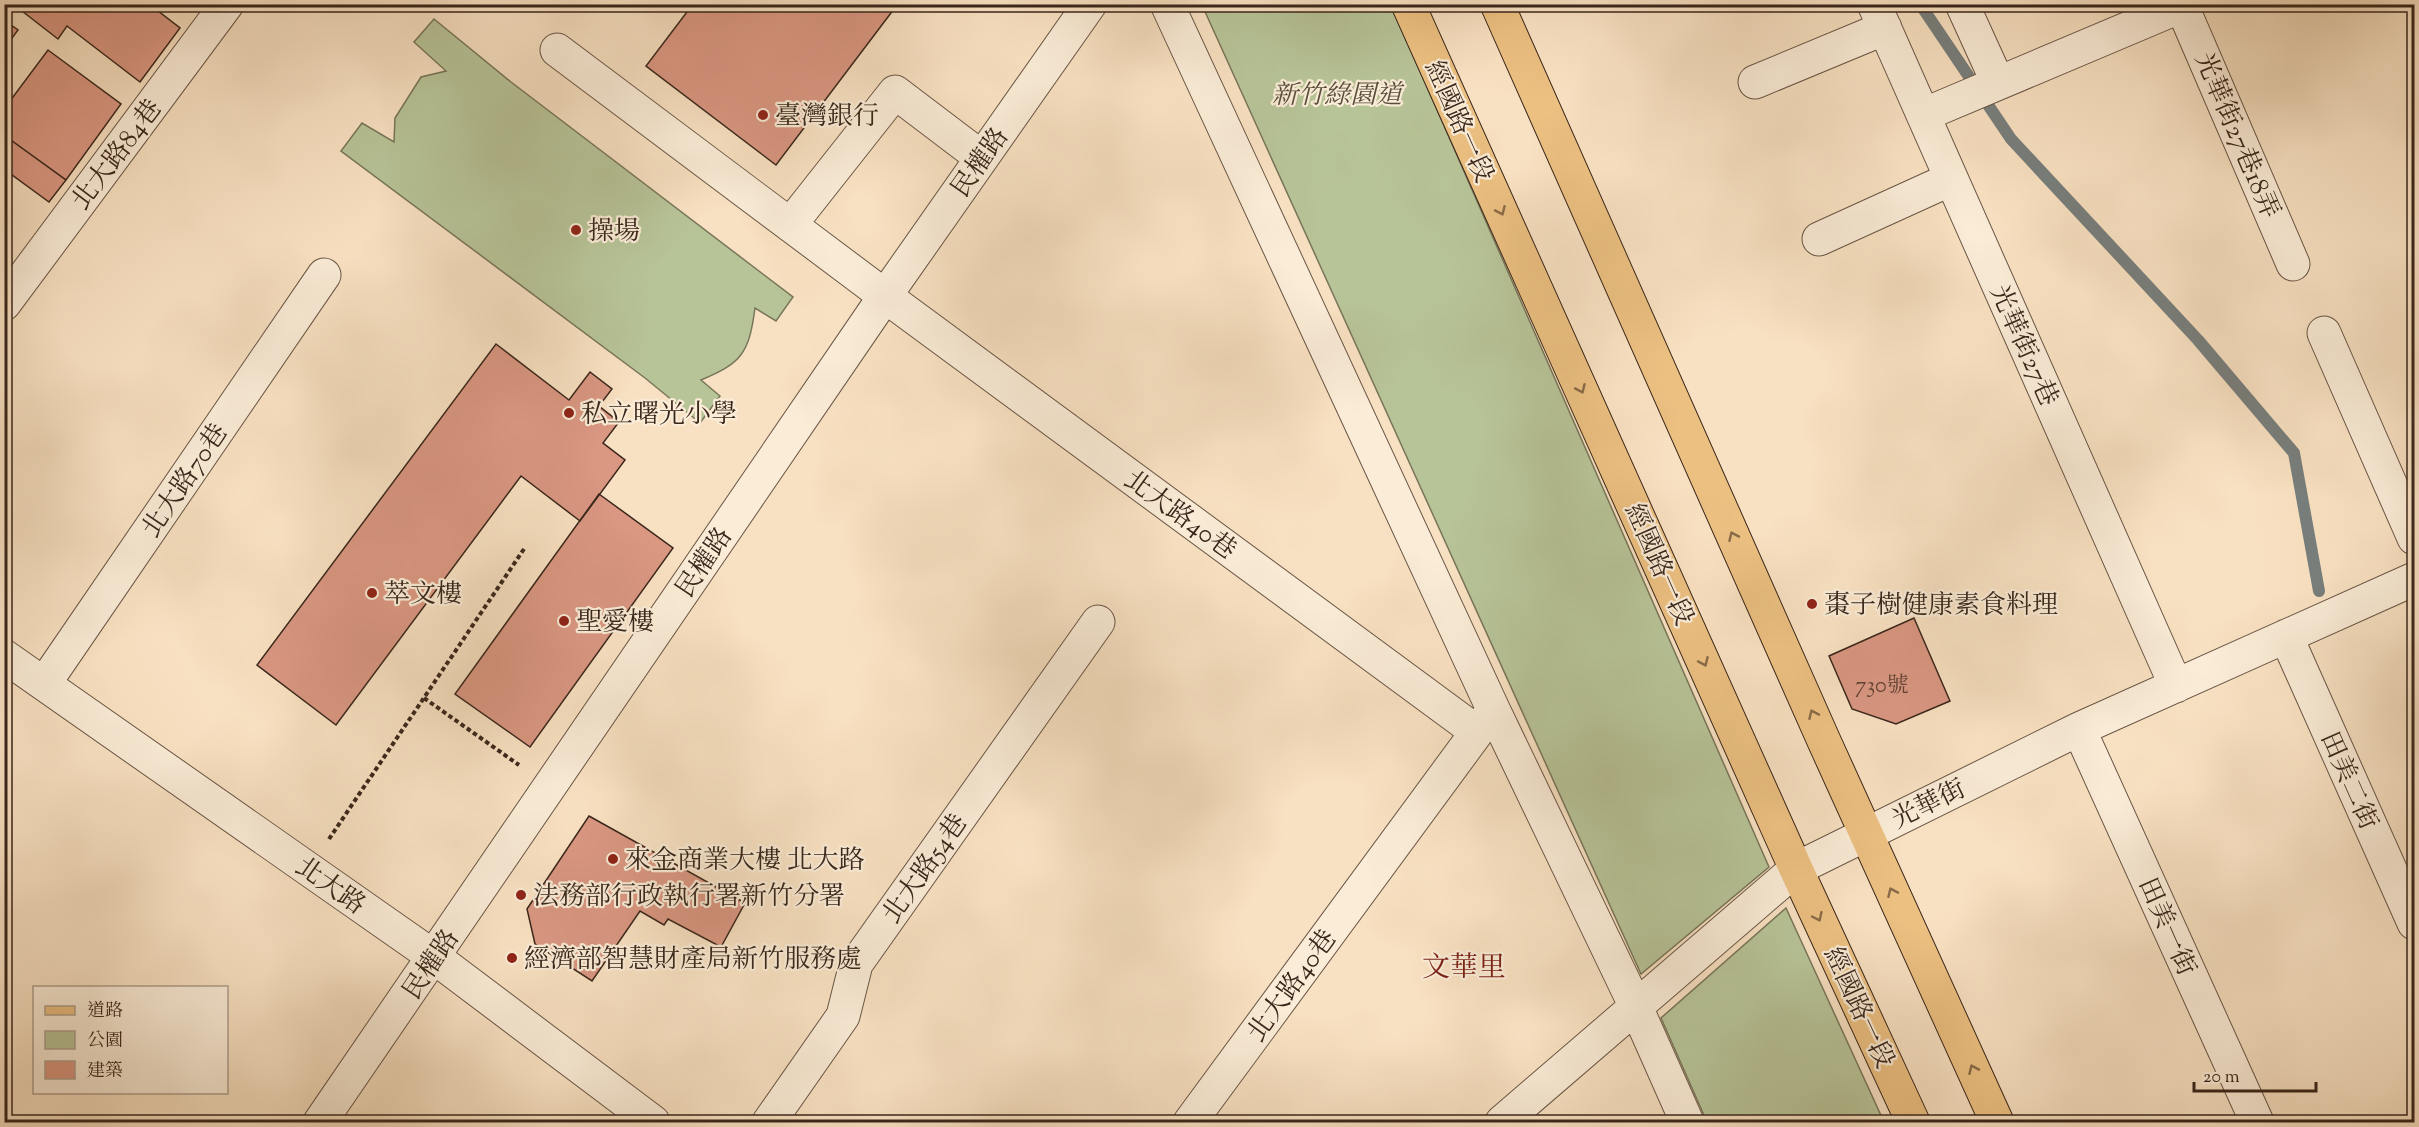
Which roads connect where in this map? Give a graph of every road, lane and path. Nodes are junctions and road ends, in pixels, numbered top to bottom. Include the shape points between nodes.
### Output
1 (227, 4) edge
2 (1090, 4) edge
3 (1167, 4) edge
4 (1408, 4) edge
5 (1497, 4) edge
6 (1962, 4) edge
7 (2183, 5) edge
8 (1880, 16) edge
9 (557, 50) dead end
10 (1755, 82) dead end
11 (1998, 83) junction
12 (1923, 115) junction
13 (982, 158) junction
14 (1951, 179) junction
15 (790, 225) junction
16 (1819, 239) dead end
17 (2293, 264) dead end
18 (324, 275) dead end
19 (885, 296) junction
20 (4, 304) edge
21 (2324, 333) dead end
22 (2415, 538) edge
23 (524, 549) dead end
24 (2415, 579) edge
25 (1098, 622) dead end
26 (2286, 636) junction
27 (4, 656) edge
28 (44, 684) junction
29 (2176, 686) junction
30 (424, 698) junction
31 (1485, 720) junction
32 (2079, 729) junction
33 (551, 786) junction
34 (1866, 834) junction
35 (1796, 869) junction
36 (309, 870) junction
37 (2415, 923) edge
38 (434, 957) junction
39 (1636, 1007) junction
40 (320, 1122) edge
41 (653, 1122) edge
42 (769, 1122) edge
43 (1190, 1122) edge
44 (1502, 1122) edge
45 (1687, 1122) edge
46 (1913, 1122) edge
47 (1997, 1122) edge
48 (2257, 1122) edge

1 - 20 street, 北大路84巷
2 - 13 street, 民權路
3 - 31 street
4 -> 35 main road, 經國路一段
34 -> 5 main road
6 - 11 street
7 - 11 street, 光華街27巷18弄
7 - 17 street, 光華街27巷18弄
8 - 10 street
8 - 12 street, 光華街27巷
9 - 15 street, 北大路40巷
11 - 12 street, 光華街27巷18弄
12 - 14 street, 光華街27巷
13 - 15 street via 895,92
13 - 19 street, 民權路
14 - 16 street
14 - 29 street, 光華街27巷
15 - 19 street, 北大路40巷
18 - 28 street, 北大路70巷
19 - 31 street, 北大路40巷
19 - 33 street, 民權路
21 - 22 street
23 - 30 path
24 - 26 street, 光華街
25 - 42 street, 北大路54巷 via 856,964 843,1016
26 - 29 street, 光華街
26 - 37 street, 田美二街
27 - 28 street, 北大路
28 - 36 street, 北大路
29 - 32 street, 光華街
30 - 33 path
30 - 36 path
31 - 39 street
31 - 43 street, 北大路40巷
32 - 34 street, 光華街
32 - 48 street, 田美一街
33 - 38 street, 民權路
34 - 35 street, 光華街
47 -> 34 main road
35 - 39 street, 光華街
35 -> 46 main road, 經國路一段
36 - 38 street, 北大路
38 - 40 street, 民權路
38 - 41 street, 北大路
39 - 44 street, 光華街
39 - 45 street

